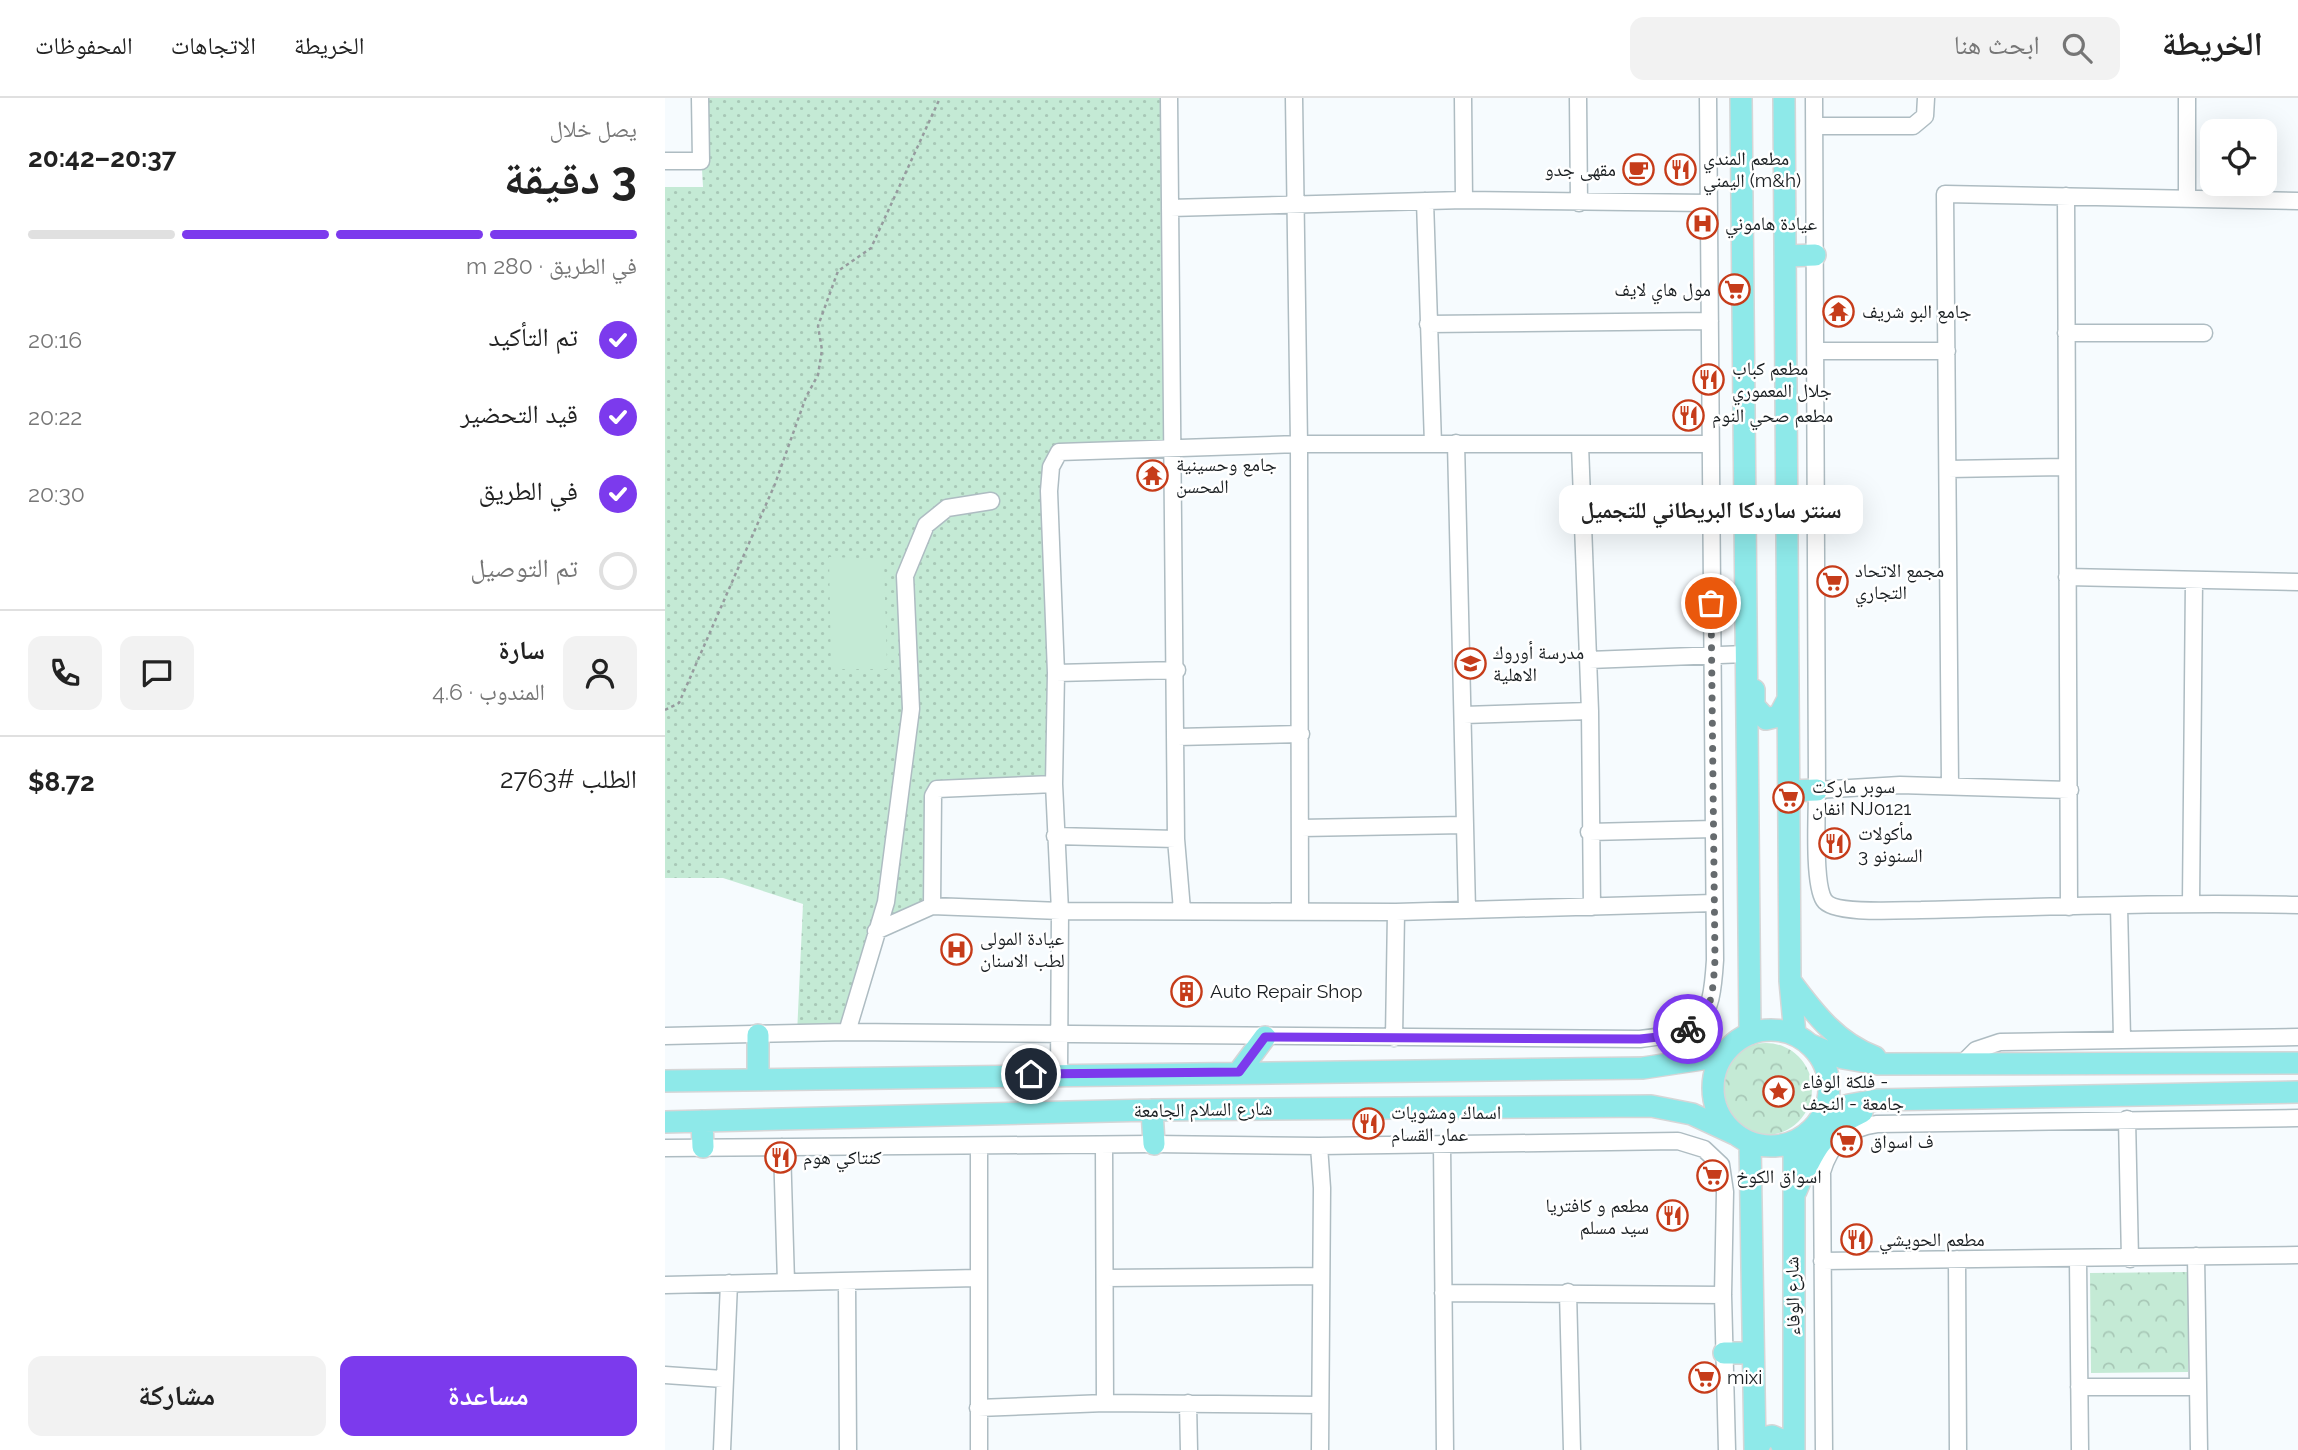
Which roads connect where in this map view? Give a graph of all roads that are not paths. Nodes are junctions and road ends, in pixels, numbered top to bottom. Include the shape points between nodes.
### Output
1 (700, 98) edge
2 (1169, 98) edge
3 (1294, 98) edge
4 (1463, 98) edge
5 (1578, 98) edge
6 (1708, 98) edge
7 (1741, 98) edge
8 (1784, 98) edge
9 (1814, 98) edge
10 (1926, 98) edge
11 (2187, 98) edge
12 (1814, 126) junction
13 (665, 162) edge
14 (2066, 196) junction
15 (2187, 197) junction
16 (1464, 200) junction
17 (1425, 201) junction
18 (2298, 201) edge
19 (1295, 203) junction
20 (1579, 203) junction
21 (1709, 203) junction
22 (1170, 208) junction
23 (1815, 255) junction
24 (1786, 256) junction
25 (1710, 321) junction
26 (1428, 324) junction
27 (2066, 333) junction
28 (2204, 334) dead end
29 (1815, 351) junction
30 (1947, 351) junction
31 (1456, 443) junction
32 (1299, 444) junction
33 (1433, 444) junction
34 (1710, 444) junction
35 (1580, 445) junction
36 (1172, 447) junction
37 (2066, 467) junction
38 (1948, 470) junction
39 (991, 501) dead end
40 (2067, 577) junction
41 (2194, 580) junction
42 (2298, 583) edge
43 (1745, 622) junction
44 (1746, 654) junction
45 (1711, 655) junction
46 (1589, 660) junction
47 (1177, 670) junction
48 (1056, 673) junction
49 (1788, 699) junction
50 (1590, 711) junction
51 (1464, 715) junction
52 (1301, 734) junction
53 (1177, 737) junction
54 (1054, 784) junction
55 (1950, 786) junction
56 (1817, 790) junction
57 (2070, 790) junction
58 (1788, 791) junction
59 (1464, 825) junction
60 (1301, 828) junction
61 (1714, 829) junction
62 (1589, 832) junction
63 (1055, 836) junction
64 (1176, 839) junction
65 (2191, 902) junction
66 (1714, 903) junction
67 (2298, 905) edge
68 (932, 906) junction
69 (2119, 906) junction
70 (1592, 907) junction
71 (2069, 907) junction
72 (1182, 910) junction
73 (1467, 910) junction
74 (1060, 911) junction
75 (1300, 912) junction
76 (1396, 912) junction
77 (876, 931) junction
78 (1790, 981) junction
79 (847, 1032) junction
80 (1058, 1034) junction
81 (1750, 1034) junction
82 (758, 1035) junction
83 (665, 1036) edge
84 (1265, 1037) junction
85 (2298, 1037) edge
86 (1394, 1038) junction
87 (2122, 1038) junction
88 (1803, 1040) junction
89 (1722, 1056) junction
90 (2298, 1063) edge
91 (1896, 1064) junction
92 (1961, 1065) junction
93 (1477, 1070) junction
94 (1239, 1072) junction
95 (1059, 1074) junction
96 (758, 1080) junction
97 (665, 1081) edge
98 (2298, 1091) edge
99 (1891, 1099) junction
100 (1476, 1105) junction
101 (1152, 1110) junction
102 (1822, 1115) junction
103 (2298, 1118) edge
104 (2127, 1119) junction
105 (702, 1121) junction
106 (665, 1122) edge
107 (1742, 1138) junction
108 (1794, 1142) junction
109 (1154, 1144) junction
110 (1442, 1144) junction
111 (1104, 1145) junction
112 (1319, 1146) junction
113 (665, 1147) edge
114 (703, 1147) junction
115 (782, 1147) junction
116 (979, 1147) junction
117 (1791, 1203) junction
118 (2298, 1255) edge
119 (2196, 1256) junction
120 (1957, 1259) junction
121 (2130, 1259) junction
122 (2078, 1260) junction
123 (1822, 1261) junction
124 (1320, 1276) junction
125 (977, 1278) junction
126 (1105, 1278) junction
127 (786, 1282) junction
128 (847, 1282) junction
129 (729, 1283) junction
130 (665, 1285) edge
131 (1568, 1292) junction
132 (1443, 1293) junction
133 (1723, 1295) junction
134 (1724, 1353) junction
135 (1753, 1353) junction
136 (665, 1375) edge
137 (723, 1379) junction
138 (2079, 1387) junction
139 (2198, 1387) junction
140 (1105, 1403) junction
141 (1188, 1403) junction
142 (1320, 1405) junction
143 (978, 1408) junction
144 (722, 1450) edge
145 (848, 1450) edge
146 (979, 1450) edge
147 (1189, 1450) edge
148 (1320, 1450) edge
149 (1445, 1450) edge
150 (1572, 1450) edge
151 (1727, 1450) edge
152 (1756, 1450) edge
153 (1784, 1450) edge
154 (1794, 1450) edge
155 (1824, 1450) edge
156 (1958, 1450) edge
157 (2080, 1450) edge
158 (2199, 1450) edge

1 - 13 street via 701,161
2 - 22 street
3 - 19 street
4 - 16 street
5 - 20 street
6 - 21 street
7 - 43 main road
8 - 24 main road
9 - 12 street
10 - 12 street via 1925,116 1913,126
11 - 15 street
12 - 23 street
14 - 15 street
14 - 27 street
14 - 30 street via 1945,194
15 - 18 street
16 - 17 street
16 - 20 street
17 - 19 street
17 - 26 street
19 - 22 street
19 - 32 street
20 - 21 street
21 - 25 street
22 - 36 street
23 - 24 main road
23 - 29 street
24 - 49 main road
25 - 26 street
25 - 34 street
26 - 33 street
27 - 28 street
27 - 37 street
29 - 30 street
29 - 56 street
30 - 38 street
31 - 33 street
31 - 35 street
31 - 51 street
32 - 33 street
32 - 36 street
32 - 52 street
34 - 35 street
34 - 45 street
35 - 46 street
36 - 47 street
36 - 48 street via 1059,452 1051,467
37 - 38 street
37 - 40 street
38 - 55 street
39 - 77 street via 947,508 926,524 905,576 911,709 886,902
40 - 41 street
40 - 57 street
41 - 42 street
41 - 65 street
43 - 44 main road
43 - 49 main road via 1752,641 1754,706 1760,715 1771,718 1779,716
44 - 45 street
44 - 81 main road
45 - 46 street
45 - 61 street
46 - 50 street
47 - 48 street
47 - 53 street
48 - 54 street
49 - 58 main road
50 - 51 street
50 - 62 street
51 - 59 street
52 - 53 street
52 - 60 street
53 - 64 street
54 - 63 street
54 - 68 street via 937,789 933,796
55 - 56 street
55 - 57 street
56 - 58 main road
56 - 71 street via 1818,881 1824,901 1833,908
57 - 71 street
58 - 78 main road
59 - 60 street
59 - 73 street
60 - 75 street
61 - 62 street
61 - 66 street
62 - 70 street
63 - 64 street
63 - 74 street
64 - 72 street
65 - 67 street
65 - 69 street
66 - 70 street
66 - 86 street via 1715,960 1708,1007 1698,1025 1676,1035 1640,1039
68 - 74 street
68 - 77 street
69 - 71 street
69 - 87 street
70 - 73 street
72 - 74 street
72 - 75 street
73 - 76 street
74 - 80 street
75 - 76 street
76 - 86 street
77 - 79 street
78 - 88 main road
78 - 91 main road via 1826,1026 1847,1043
79 - 80 street
79 - 82 street
80 - 84 street
80 - 95 street
81 - 88 main road via 1765,1030
81 - 89 main road
82 - 83 street
82 - 96 main road
84 - 86 street
84 - 94 main road
85 - 87 street
87 - 92 street via 1991,1043
88 - 91 main road via 1860,1062
88 - 102 main road via 1822,1060 1828,1078
89 - 93 main road, شارع السلام الجامعة via 1643,1069
89 - 107 main road via 1713,1089 1723,1121
90 - 92 main road
91 - 92 main road
93 - 94 main road, شارع السلام الجامعة
93 - 100 main road via 1487,1085
94 - 95 main road, شارع السلام الجامعة
95 - 96 main road, شارع السلام الجامعة
96 - 97 main road, شارع السلام الجامعة
98 - 99 main road
99 - 102 main road via 1849,1105
99 - 117 main road via 1824,1134
100 - 101 main road, شارع السلام الجامعة
100 - 107 main road, شارع السلام الجامعة via 1673,1108
101 - 105 main road, شارع السلام الجامعة
101 - 109 main road
102 - 108 main road
103 - 104 street
104 - 121 street
104 - 123 street via 1877,1124 1852,1131 1832,1148 1822,1172
105 - 106 main road, شارع السلام الجامعة
105 - 114 main road
107 - 108 main road via 1764,1146
107 - 135 main road, شارع الوفاء
108 - 117 main road, شارع الوفاء
109 - 111 street
109 - 112 street
110 - 112 street
110 - 132 street
110 - 133 street via 1678,1141 1704,1149 1721,1166 1725,1192
111 - 116 street
111 - 126 street
112 - 124 street
113 - 114 street
114 - 115 street
115 - 116 street
115 - 127 street
116 - 125 street
117 - 154 main road, شارع الوفاء
118 - 119 street
119 - 121 street
119 - 139 street
120 - 122 street
120 - 123 street
120 - 156 street
121 - 122 street
122 - 138 street
123 - 155 street
124 - 126 street
124 - 142 street
125 - 128 street
125 - 143 street
126 - 140 street
127 - 128 street
127 - 129 street
128 - 145 street
129 - 130 street
129 - 137 street
131 - 132 street
131 - 133 street
131 - 150 street
132 - 149 street
133 - 134 street
134 - 135 main road
134 - 151 street
135 - 152 main road, شارع الوفاء
136 - 137 street
137 - 144 street
138 - 139 street
138 - 157 street
139 - 158 street
140 - 141 street
140 - 143 street
141 - 142 street
141 - 147 street
142 - 148 street
143 - 146 street
152 - 153 main road via 1763,1438 1772,1436

